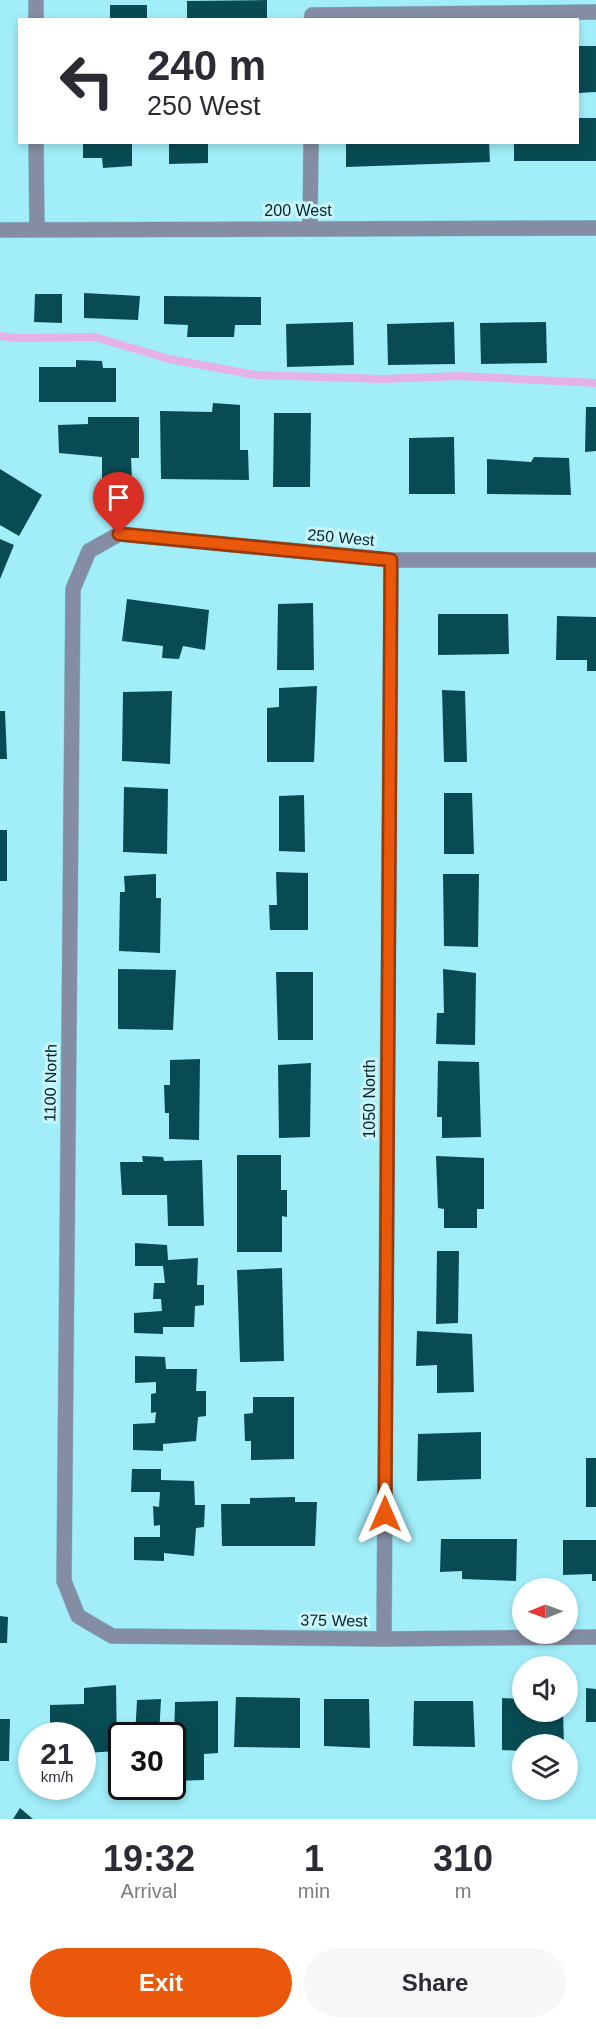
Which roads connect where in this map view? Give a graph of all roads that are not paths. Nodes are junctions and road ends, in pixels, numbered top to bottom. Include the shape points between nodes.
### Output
1 (36, 0) edge
2 (596, 12) edge
3 (312, 17) edge
4 (36, 18) edge
5 (36, 144) edge
6 (310, 144) edge
7 (310, 227) junction
8 (596, 228) edge
9 (0, 230) edge
10 (37, 230) junction
11 (88, 551) joint
12 (391, 560) junction
13 (596, 560) edge
14 (78, 1616) joint
15 (596, 1637) edge
16 (384, 1639) junction

1 - 4 street
2 - 3 street
5 - 10 street
6 - 7 street
7 - 8 street, 200 West
7 - 10 street, 200 West
9 - 10 street, 200 West
11 - 12 street, 250 West via 119,534
11 - 14 street, 1100 North via 73,589 64,1581
12 - 13 street, 250 West
12 - 16 street, 1050 North
14 - 16 street, 375 West via 112,1636
15 - 16 street, 375 West

